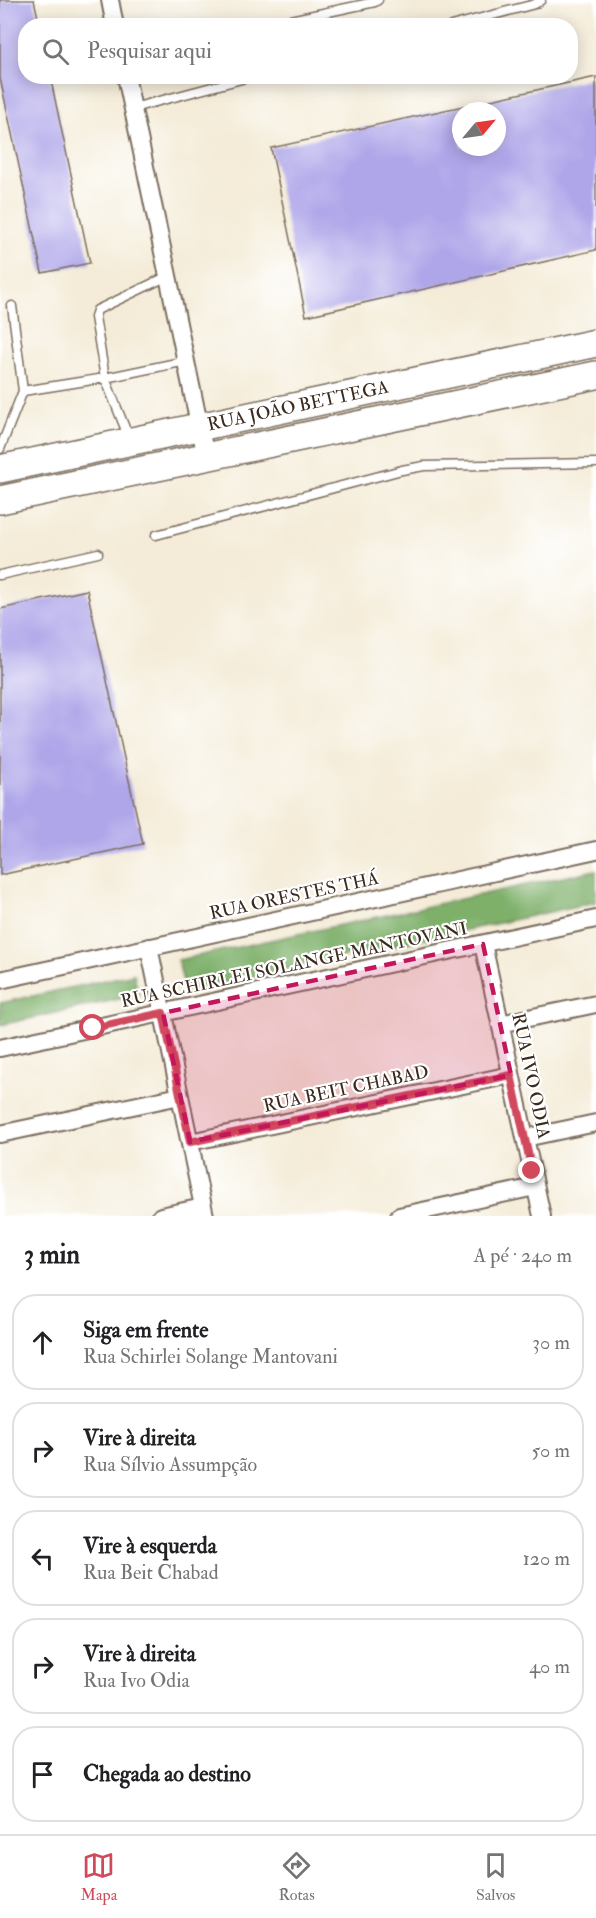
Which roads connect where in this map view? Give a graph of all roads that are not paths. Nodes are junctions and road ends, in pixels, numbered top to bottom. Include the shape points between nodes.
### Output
1 (110, 0) edge
2 (378, 0) edge
3 (541, 0) edge
4 (113, 18) edge
5 (300, 18) edge
6 (481, 18) edge
7 (128, 84) edge
8 (223, 84) edge
9 (133, 108) junction
10 (168, 276) junction
11 (12, 306) dead end
12 (596, 343) edge
13 (186, 361) junction
14 (596, 375) edge
15 (105, 378) junction
16 (23, 391) junction
17 (200, 427) junction
18 (131, 441) junction
19 (0, 449) edge
20 (206, 457) junction
21 (596, 463) edge
22 (0, 469) edge
23 (0, 500) edge
24 (156, 535) dead end
25 (98, 553) dead end
26 (0, 575) edge
27 (596, 850) edge
28 (596, 919) edge
29 (483, 944) junction
30 (149, 947) junction
31 (0, 980) edge
32 (596, 1004) edge
33 (163, 1013) junction
34 (500, 1024) junction
35 (0, 1048) edge
36 (511, 1075) junction
37 (180, 1096) junction
38 (596, 1123) edge
39 (0, 1134) edge
40 (525, 1138) junction
41 (190, 1142) junction
42 (536, 1187) junction
43 (204, 1211) edge
44 (161, 1216) edge
45 (399, 1216) edge
46 (542, 1216) edge

1 - 4 street
2 - 5 lane
3 - 6 lane
7 - 9 street
8 - 9 lane
9 - 10 street
10 - 13 street
10 - 15 lane via 97,310 94,317
11 - 16 lane
12 - 17 main road, RUA JOÃO BETTEGA
13 - 15 lane
13 - 17 street
14 - 20 main road, RUA JOÃO BETTEGA
15 - 16 lane
15 - 18 lane
16 - 19 lane
17 - 18 main road, RUA JOÃO BETTEGA
17 - 20 street
18 - 22 main road, RUA JOÃO BETTEGA
20 - 23 main road, RUA JOÃO BETTEGA
21 - 24 lane via 424,466
25 - 26 lane
27 - 30 street, RUA ORESTES THÁ
28 - 29 street, RUA SCHIRLEI SOLANGE MANTOVANI
29 - 33 street, RUA SCHIRLEI SOLANGE MANTOVANI
29 - 34 street, RUA IVO ODIA
30 - 31 street, RUA ORESTES THÁ
30 - 33 street
32 - 34 street
33 - 35 street, RUA SCHIRLEI SOLANGE MANTOVANI
33 - 37 street
34 - 36 street, RUA IVO ODIA
36 - 40 street, RUA IVO ODIA
36 - 41 street, RUA BEIT CHABAD
37 - 39 street
37 - 41 street
38 - 40 street
40 - 42 street, RUA IVO ODIA
41 - 43 street
42 - 45 street
42 - 46 street, RUA IVO ODIA
43 - 44 street

